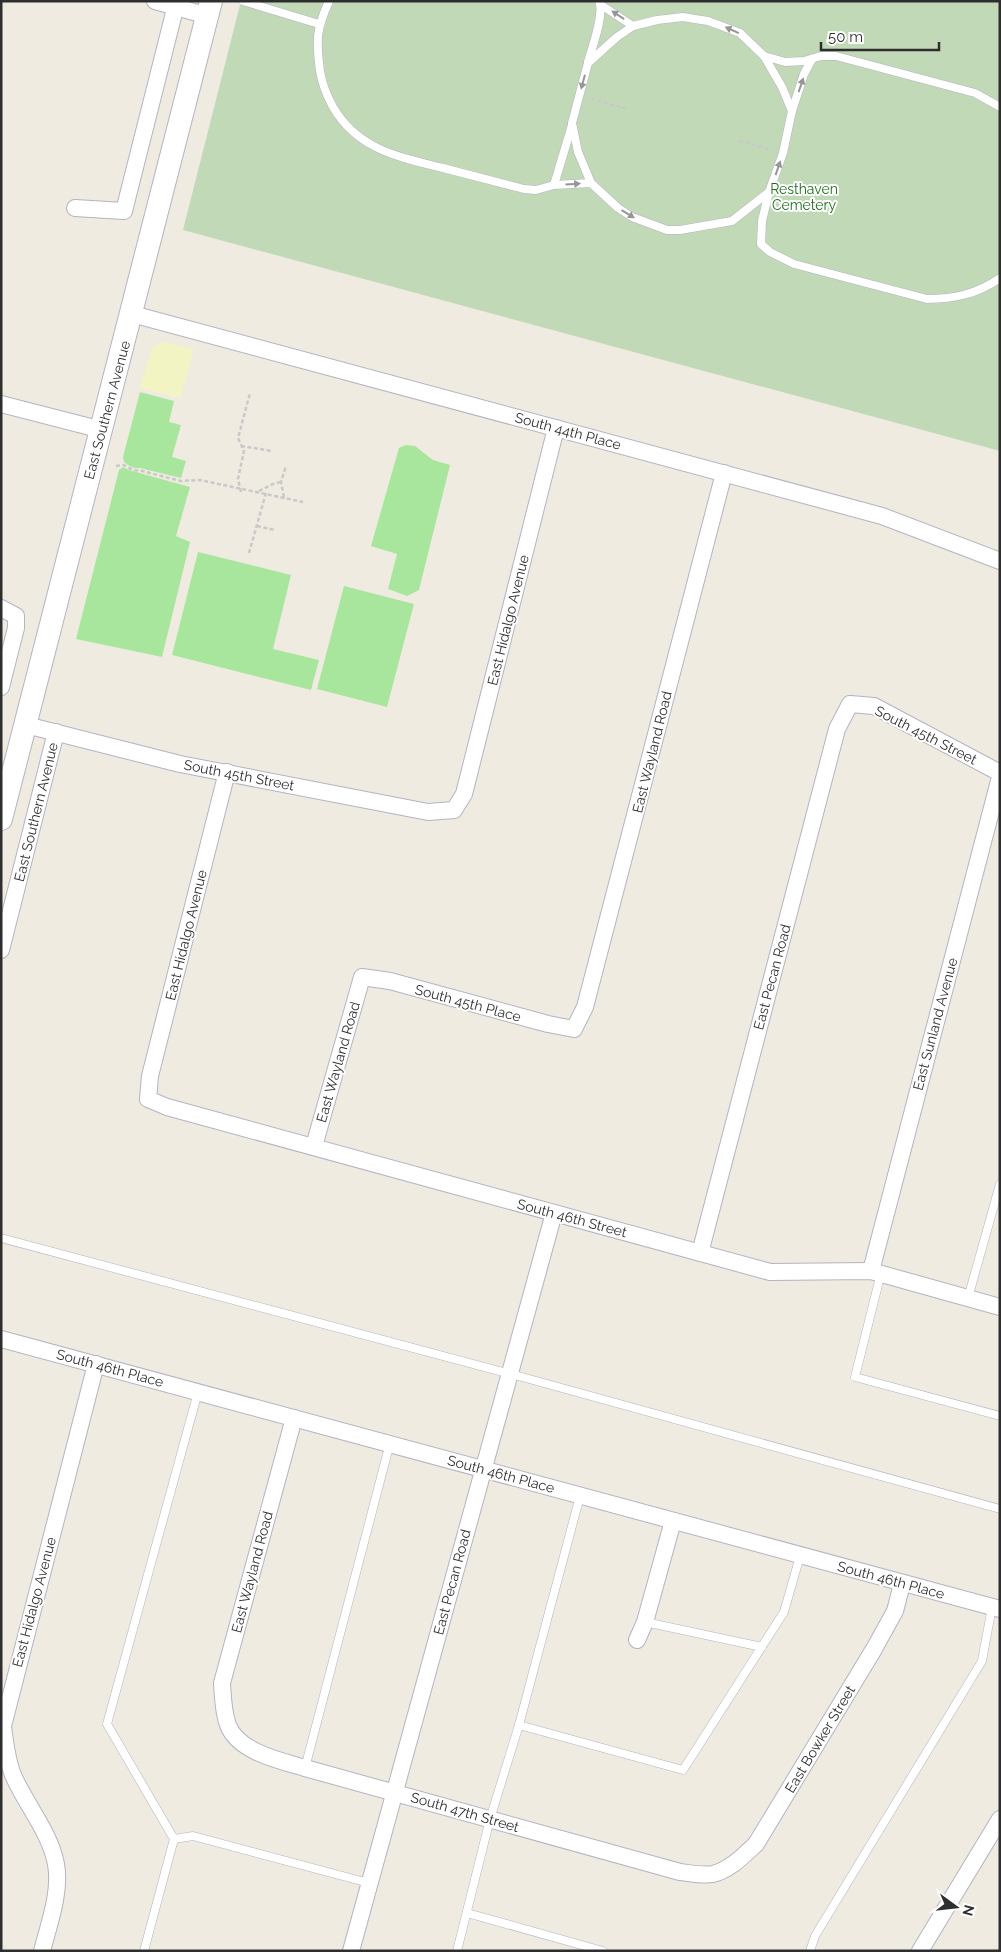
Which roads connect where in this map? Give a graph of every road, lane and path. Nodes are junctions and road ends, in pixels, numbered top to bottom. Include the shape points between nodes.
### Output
1 (155, 1) edge
2 (243, 1) edge
3 (329, 1) edge
4 (600, 3) edge
5 (177, 4) edge
6 (209, 8) edge
7 (319, 24) junction
8 (633, 26) junction
9 (764, 56) junction
10 (812, 60) junction
11 (588, 63) junction
12 (580, 96) junction
13 (1000, 107) edge
14 (628, 109) dead end
15 (792, 111) junction
16 (572, 123) junction
17 (739, 141) dead end
18 (783, 154) junction
19 (592, 183) junction
20 (554, 185) junction
21 (769, 192) junction
22 (75, 208) dead end
23 (1000, 278) edge
24 (132, 314) junction
25 (250, 393) dead end
26 (1, 404) edge
27 (556, 428) junction
28 (102, 430) junction
29 (241, 446) junction
30 (272, 451) dead end
31 (116, 466) dead end
32 (286, 466) dead end
33 (724, 473) junction
34 (281, 482) junction
35 (241, 487) junction
36 (258, 491) junction
37 (242, 492) dead end
38 (266, 493) junction
39 (284, 498) junction
40 (303, 502) dead end
41 (257, 526) junction
42 (275, 530) dead end
43 (249, 553) dead end
44 (1000, 562) edge
45 (8, 612) edge
46 (1, 687) edge
47 (850, 704) joint
48 (26, 725) junction
49 (56, 732) junction
50 (227, 772) junction
51 (1000, 773) edge
52 (1000, 777) edge
53 (454, 810) joint
54 (1, 819) edge
55 (1, 950) edge
56 (362, 977) joint
57 (574, 1028) joint
58 (148, 1099) joint
59 (314, 1146) junction
60 (1000, 1184) edge
61 (998, 1203) edge
62 (554, 1213) junction
63 (1, 1238) edge
64 (700, 1253) junction
65 (876, 1272) junction
66 (968, 1298) junction
67 (1000, 1307) edge
68 (1, 1339) edge
69 (96, 1364) junction
70 (510, 1374) junction
71 (198, 1392) junction
72 (1000, 1416) edge
73 (294, 1418) junction
74 (390, 1443) junction
75 (483, 1469) junction
76 (580, 1496) junction
77 (1000, 1509) edge
78 (673, 1521) junction
79 (800, 1556) junction
80 (902, 1584) junction
81 (996, 1608) edge
82 (645, 1622) junction
83 (637, 1640) dead end
84 (762, 1647) junction
85 (519, 1725) junction
86 (228, 1727) joint
87 (305, 1768) junction
88 (395, 1792) junction
89 (490, 1819) junction
90 (1000, 1819) edge
91 (174, 1839) junction
92 (712, 1874) joint
93 (369, 1883) junction
94 (467, 1913) junction
95 (42, 1951) edge
96 (144, 1951) edge
97 (351, 1951) edge
98 (457, 1951) edge
99 (603, 1951) edge
100 (810, 1951) edge
101 (920, 1951) edge

1 - 5 street
2 - 7 lane
3 - 7 lane
8 -> 4 lane
4 - 11 lane via 599,22
5 - 6 street
5 - 22 street via 124,211
6 - 24 main road, East Southern Avenue
7 - 20 lane via 317,52 322,83 338,116 362,141 393,156 524,190
9 -> 8 lane via 740,33 708,21 670,18
8 - 11 lane
9 - 10 lane via 785,62
9 - 15 lane
10 - 13 lane via 836,56 975,93
15 -> 10 lane
11 -> 12 lane
12 - 14 path
12 - 16 lane
15 - 18 lane
16 - 19 lane via 578,152
16 - 20 lane
17 - 18 path
21 -> 18 lane
20 -> 19 lane
19 -> 21 lane via 632,217 667,230 732,220
21 - 23 lane via 762,221 761,244 794,264 927,299 948,299 974,292
24 - 27 street, South 44th Place
24 - 28 main road, East Southern Avenue
25 - 29 path via 238,438
26 - 28 street
27 - 33 street, South 44th Place
27 - 53 street, East Hidalgo Avenue via 464,794
28 - 48 main road, East Southern Avenue
29 - 30 path
29 - 35 path via 244,455 238,479
31 - 35 path via 124,465 181,481 200,480 232,488
32 - 34 path
33 - 44 street, South 44th Place via 882,516
33 - 57 street, East Wayland Road via 586,1007
34 - 36 path
34 - 39 path
35 - 36 path
35 - 37 path
36 - 38 path
38 - 39 path
38 - 41 path
39 - 40 path
41 - 42 path
41 - 43 path
45 - 46 street via 16,628
47 - 51 street, South 45th Street via 874,706
47 - 64 street, East Pecan Road via 837,729
48 - 49 street, South 45th Street
48 - 54 main road, East Southern Avenue
49 - 50 street, South 45th Street via 180,764
49 - 55 street, East Southern Avenue
50 - 53 street, South 45th Street via 428,812
50 - 58 street, East Hidalgo Avenue via 150,1076
52 - 65 street, East Sunland Avenue
56 - 57 street, South 45th Place via 390,981 548,1024
56 - 59 street, East Wayland Road
58 - 59 street, South 46th Street via 167,1107
59 - 62 street, South 46th Street
60 - 61 lane
61 - 66 lane
62 - 64 street, South 46th Street
62 - 70 street, East Pecan Road
63 - 70 lane
64 - 65 street, South 46th Street via 770,1272
65 - 66 street, South 46th Street
65 - 72 lane via 855,1377
66 - 67 street, South 46th Street
68 - 69 street, South 46th Place
69 - 71 street, South 46th Place
69 - 95 street, East Hidalgo Avenue via 3,1726 13,1774 50,1846 56,1865 57,1888
70 - 75 street, East Pecan Road
70 - 77 lane
71 - 73 street, South 46th Place
71 - 91 lane via 107,1724
73 - 74 street, South 46th Place
73 - 86 street, East Wayland Road via 222,1683
74 - 75 street, South 46th Place
74 - 87 lane
75 - 76 street, South 46th Place
75 - 88 street, East Pecan Road
76 - 78 street, South 46th Place
76 - 85 lane
78 - 79 street, South 46th Place
78 - 82 street
79 - 80 street, South 46th Place
79 - 84 lane via 784,1612
80 - 81 street, South 46th Place
80 - 92 street, East Bowker Street via 895,1611 874,1649 756,1844 729,1867
81 - 100 lane via 982,1661 815,1936
82 - 83 street
82 - 84 lane
84 - 85 lane via 683,1770
85 - 89 lane
86 - 87 street, South 47th Street via 240,1742 254,1751
87 - 88 street, South 47th Street
88 - 89 street, South 47th Street
88 - 93 street, East Pecan Road
89 - 92 street, South 47th Street via 680,1872
89 - 94 lane
90 - 101 street
91 - 93 lane via 193,1836
91 - 96 lane
93 - 97 street, East Pecan Road
94 - 98 lane
94 - 99 lane

